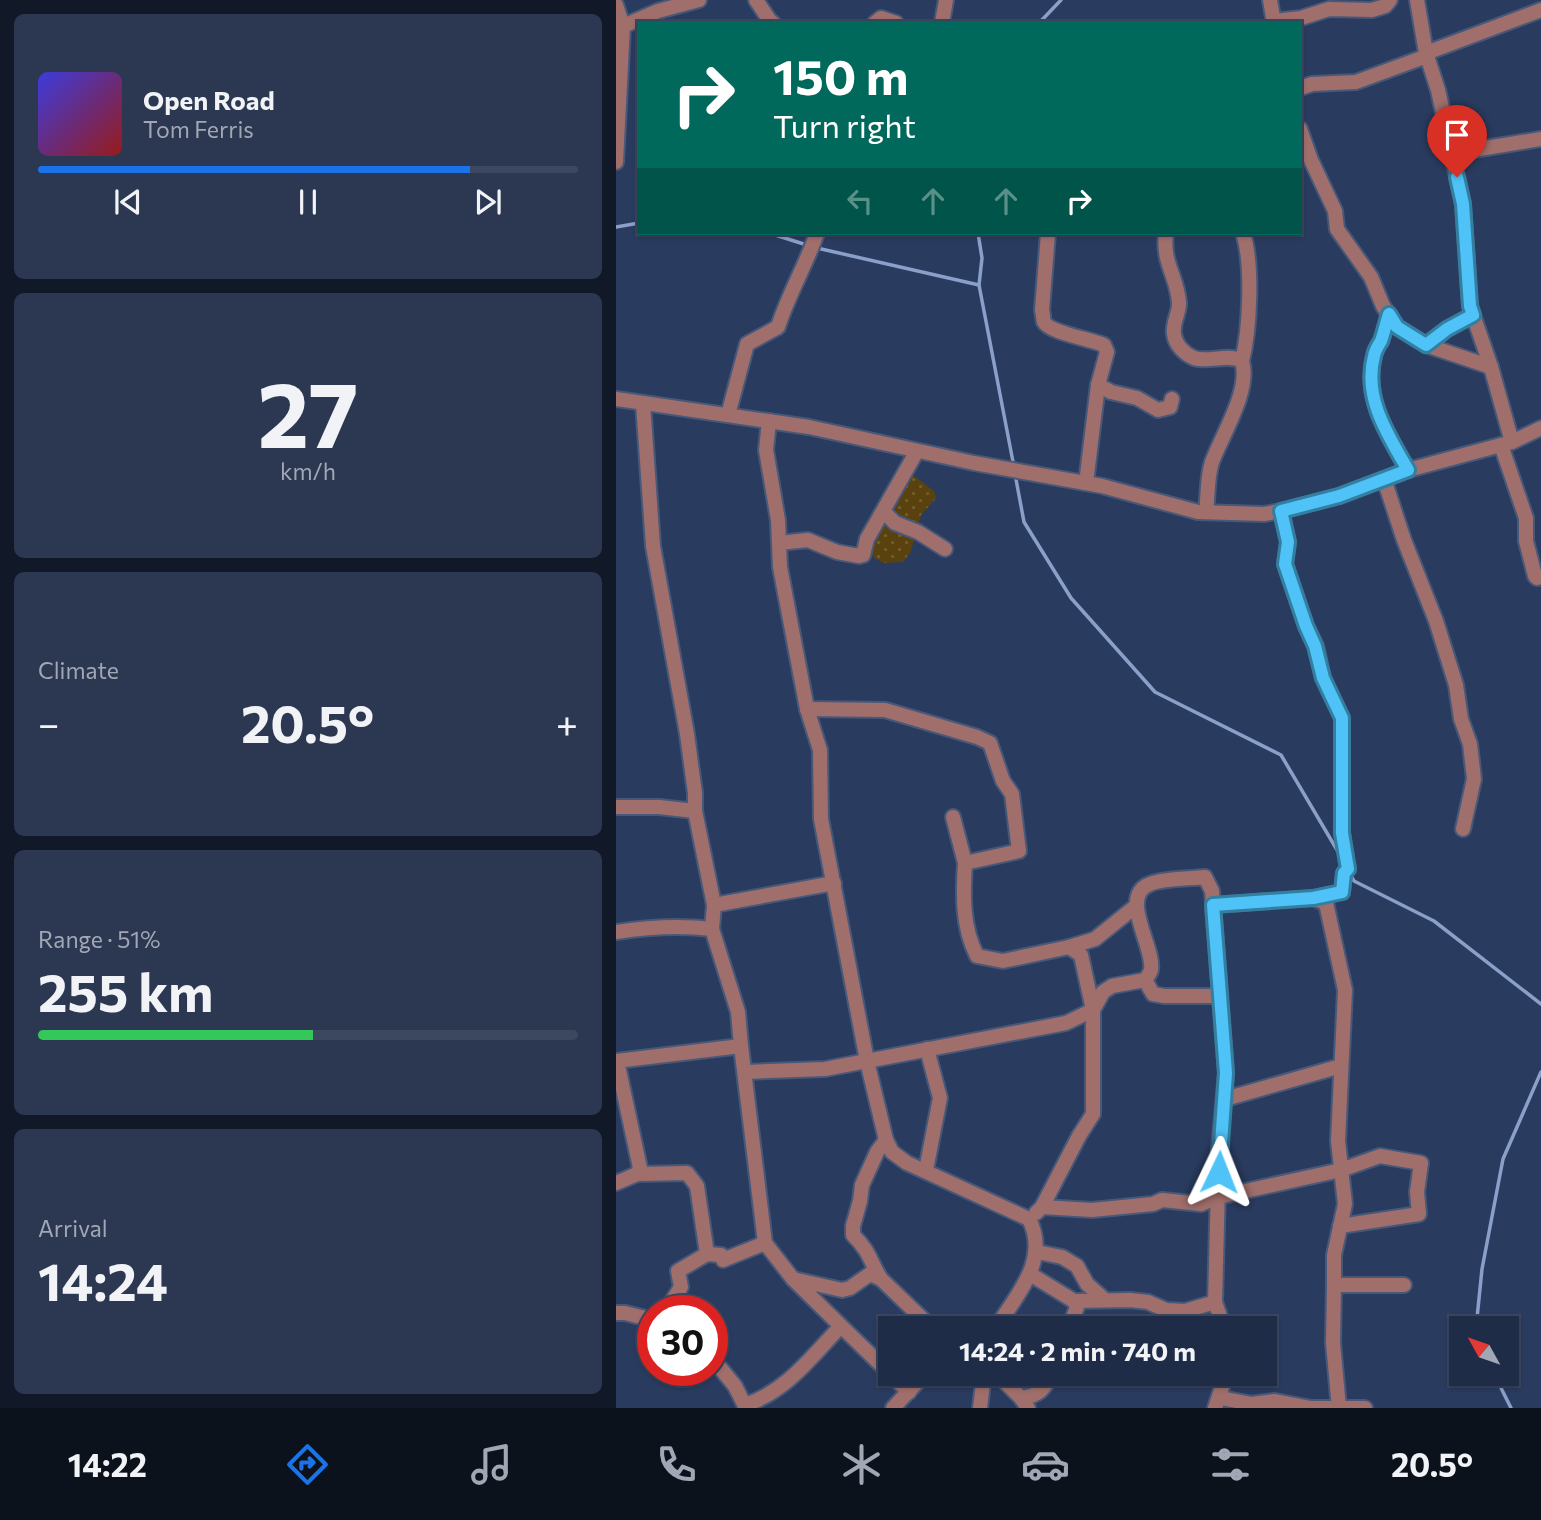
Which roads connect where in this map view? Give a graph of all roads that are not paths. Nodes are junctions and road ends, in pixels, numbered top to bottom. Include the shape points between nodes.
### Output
1 (699, 0) edge
2 (756, 0) edge
3 (946, 0) edge
4 (1270, 0) edge
5 (1390, 0) edge
6 (1417, 0) edge
7 (670, 4) edge
8 (616, 5) edge
9 (1540, 7) edge
10 (770, 21) edge
11 (942, 21) edge
12 (1274, 21) edge
13 (1281, 21) edge
14 (620, 27) edge
15 (1427, 55) junction
16 (1302, 87) edge
17 (618, 113) edge
18 (1302, 135) edge
19 (1541, 139) edge
20 (1451, 151) junction
21 (616, 162) edge
22 (1048, 235) edge
23 (1166, 235) edge
24 (1244, 235) edge
25 (814, 241) edge
26 (1389, 314) junction
27 (1473, 315) junction
28 (1426, 345) junction
29 (1242, 362) junction
30 (1491, 367) junction
31 (1098, 385) junction
32 (616, 399) edge
33 (1172, 399) dead end
34 (643, 403) junction
35 (728, 415) junction
36 (769, 421) junction
37 (1541, 428) edge
38 (1506, 443) junction
39 (917, 451) junction
40 (1408, 470) junction
41 (1384, 479) junction
42 (1086, 483) junction
43 (1281, 511) junction
44 (1206, 512) junction
45 (882, 513) junction
46 (779, 543) junction
47 (944, 550) dead end
48 (1541, 577) edge
49 (807, 709) junction
50 (616, 807) edge
51 (695, 811) junction
52 (953, 817) dead end
53 (1463, 829) dead end
54 (965, 863) junction
55 (834, 883) junction
56 (1313, 898) junction
57 (713, 905) junction
58 (1213, 905) junction
59 (1136, 906) junction
60 (712, 929) junction
61 (616, 932) edge
62 (1069, 947) junction
63 (1145, 980) junction
64 (1219, 996) junction
65 (1093, 1010) junction
66 (741, 1045) junction
67 (927, 1049) junction
68 (867, 1060) junction
69 (616, 1061) edge
70 (1341, 1066) junction
71 (745, 1072) junction
72 (1225, 1099) junction
73 (886, 1140) junction
74 (926, 1170) junction
75 (1341, 1170) junction
76 (637, 1174) junction
77 (616, 1183) edge
78 (1218, 1197) junction
79 (1042, 1207) junction
80 (1029, 1219) junction
81 (1340, 1226) junction
82 (765, 1243) junction
83 (1037, 1252) junction
84 (707, 1254) junction
85 (1030, 1274) junction
86 (793, 1279) junction
87 (881, 1279) junction
88 (1334, 1285) junction
89 (1404, 1285) dead end
90 (676, 1295) edge
91 (1105, 1300) junction
92 (1074, 1301) junction
93 (1215, 1302) junction
94 (616, 1313) edge
95 (637, 1316) edge
96 (920, 1316) edge
97 (1004, 1316) edge
98 (1074, 1316) edge
99 (1220, 1316) edge
100 (841, 1326) junction
101 (728, 1377) edge
102 (914, 1386) edge
103 (983, 1386) edge
104 (1008, 1386) edge
105 (1045, 1386) edge
106 (909, 1392) junction
107 (1223, 1395) edge
108 (1024, 1403) edge
109 (745, 1406) edge
110 (893, 1408) edge
111 (980, 1408) edge
112 (1339, 1408) edge
113 (1365, 1408) edge

1 - 7 street
2 - 10 street
3 - 11 street
4 - 12 street
5 - 13 street via 1371,10 1329,9
6 - 15 street
7 - 14 street
8 - 14 street
9 - 15 street
14 - 17 street
15 - 16 street via 1356,82
15 - 20 street
17 - 21 street
18 - 26 street via 1335,211 1337,229 1371,277
19 - 20 street
20 - 27 street via 1463,204
22 - 31 street via 1045,323 1104,345 1107,352
23 - 29 street via 1164,250 1179,302 1173,332 1178,346 1192,357
24 - 29 street via 1248,249 1248,339
25 - 35 street via 778,327 747,344
26 - 28 street via 1397,327
26 - 40 street via 1371,370 1374,402
27 - 28 street
27 - 30 street
28 - 30 street
29 - 44 street via 1243,385 1211,465
30 - 38 street
31 - 33 street via 1158,410 1170,407
31 - 42 street
32 - 34 street
34 - 35 street
34 - 51 street via 653,546 687,734
35 - 36 street
36 - 39 street
36 - 46 street via 766,450
37 - 38 street
38 - 40 street
38 - 48 street via 1526,518 1526,541 1535,576
39 - 42 street
39 - 45 street
40 - 41 street
41 - 43 street
41 - 53 street via 1436,621 1470,744 1474,779
42 - 44 street
43 - 44 street
43 - 56 street via 1288,542 1285,564 1323,678 1342,718 1342,833 1348,869 1342,892
45 - 46 street via 863,555 836,552 808,540
45 - 47 street
46 - 49 street
49 - 54 street via 885,709 990,743 1012,794 1019,851
49 - 55 street via 820,750 821,819
50 - 51 street
51 - 57 street
52 - 54 street
54 - 62 street via 968,938 977,956 1003,961
55 - 57 street
55 - 68 street
56 - 58 street
56 - 70 street via 1326,903 1345,990
57 - 60 street
58 - 59 street via 1205,877 1149,884 1139,893
58 - 64 street
59 - 62 street via 1096,939
59 - 63 street via 1151,970
60 - 61 street via 650,927
60 - 66 street via 738,1012
62 - 65 street via 1081,955
63 - 64 street via 1153,994
63 - 65 street via 1112,986
64 - 72 street
65 - 67 street via 1066,1023
65 - 79 street via 1093,1114
66 - 69 street
66 - 71 street
67 - 68 street
67 - 74 street via 940,1098
68 - 71 street via 825,1069
68 - 73 street
69 - 76 street via 640,1168
70 - 72 street
70 - 75 street
71 - 82 street
72 - 78 street
73 - 74 street via 892,1152
73 - 87 street via 862,1185 853,1226 853,1235 872,1256
74 - 80 street
75 - 78 street
75 - 81 street via 1345,1204
75 - 81 street via 1380,1156 1421,1163 1419,1214
76 - 77 street
76 - 84 street via 687,1173 697,1186
78 - 79 street via 1201,1204 1162,1200 1153,1205 1092,1210
78 - 93 street
79 - 80 street
80 - 83 street via 1037,1233
81 - 88 street
82 - 84 street via 723,1260 721,1255
82 - 86 street
83 - 85 street
83 - 91 street via 1062,1257 1077,1266 1087,1284
84 - 90 street via 678,1271 681,1287
85 - 92 street
85 - 97 street
86 - 87 street via 842,1290 870,1274
86 - 100 street
87 - 96 street
88 - 89 street
88 - 112 street
91 - 92 street
91 - 93 street via 1148,1302 1166,1310 1185,1311
92 - 98 street
93 - 99 street
94 - 95 street
100 - 106 street
100 - 109 street via 794,1378
101 - 109 street
102 - 106 street
103 - 111 street
104 - 108 street
105 - 108 street
106 - 110 street
107 - 112 street via 1252,1404 1275,1401
112 - 113 street

